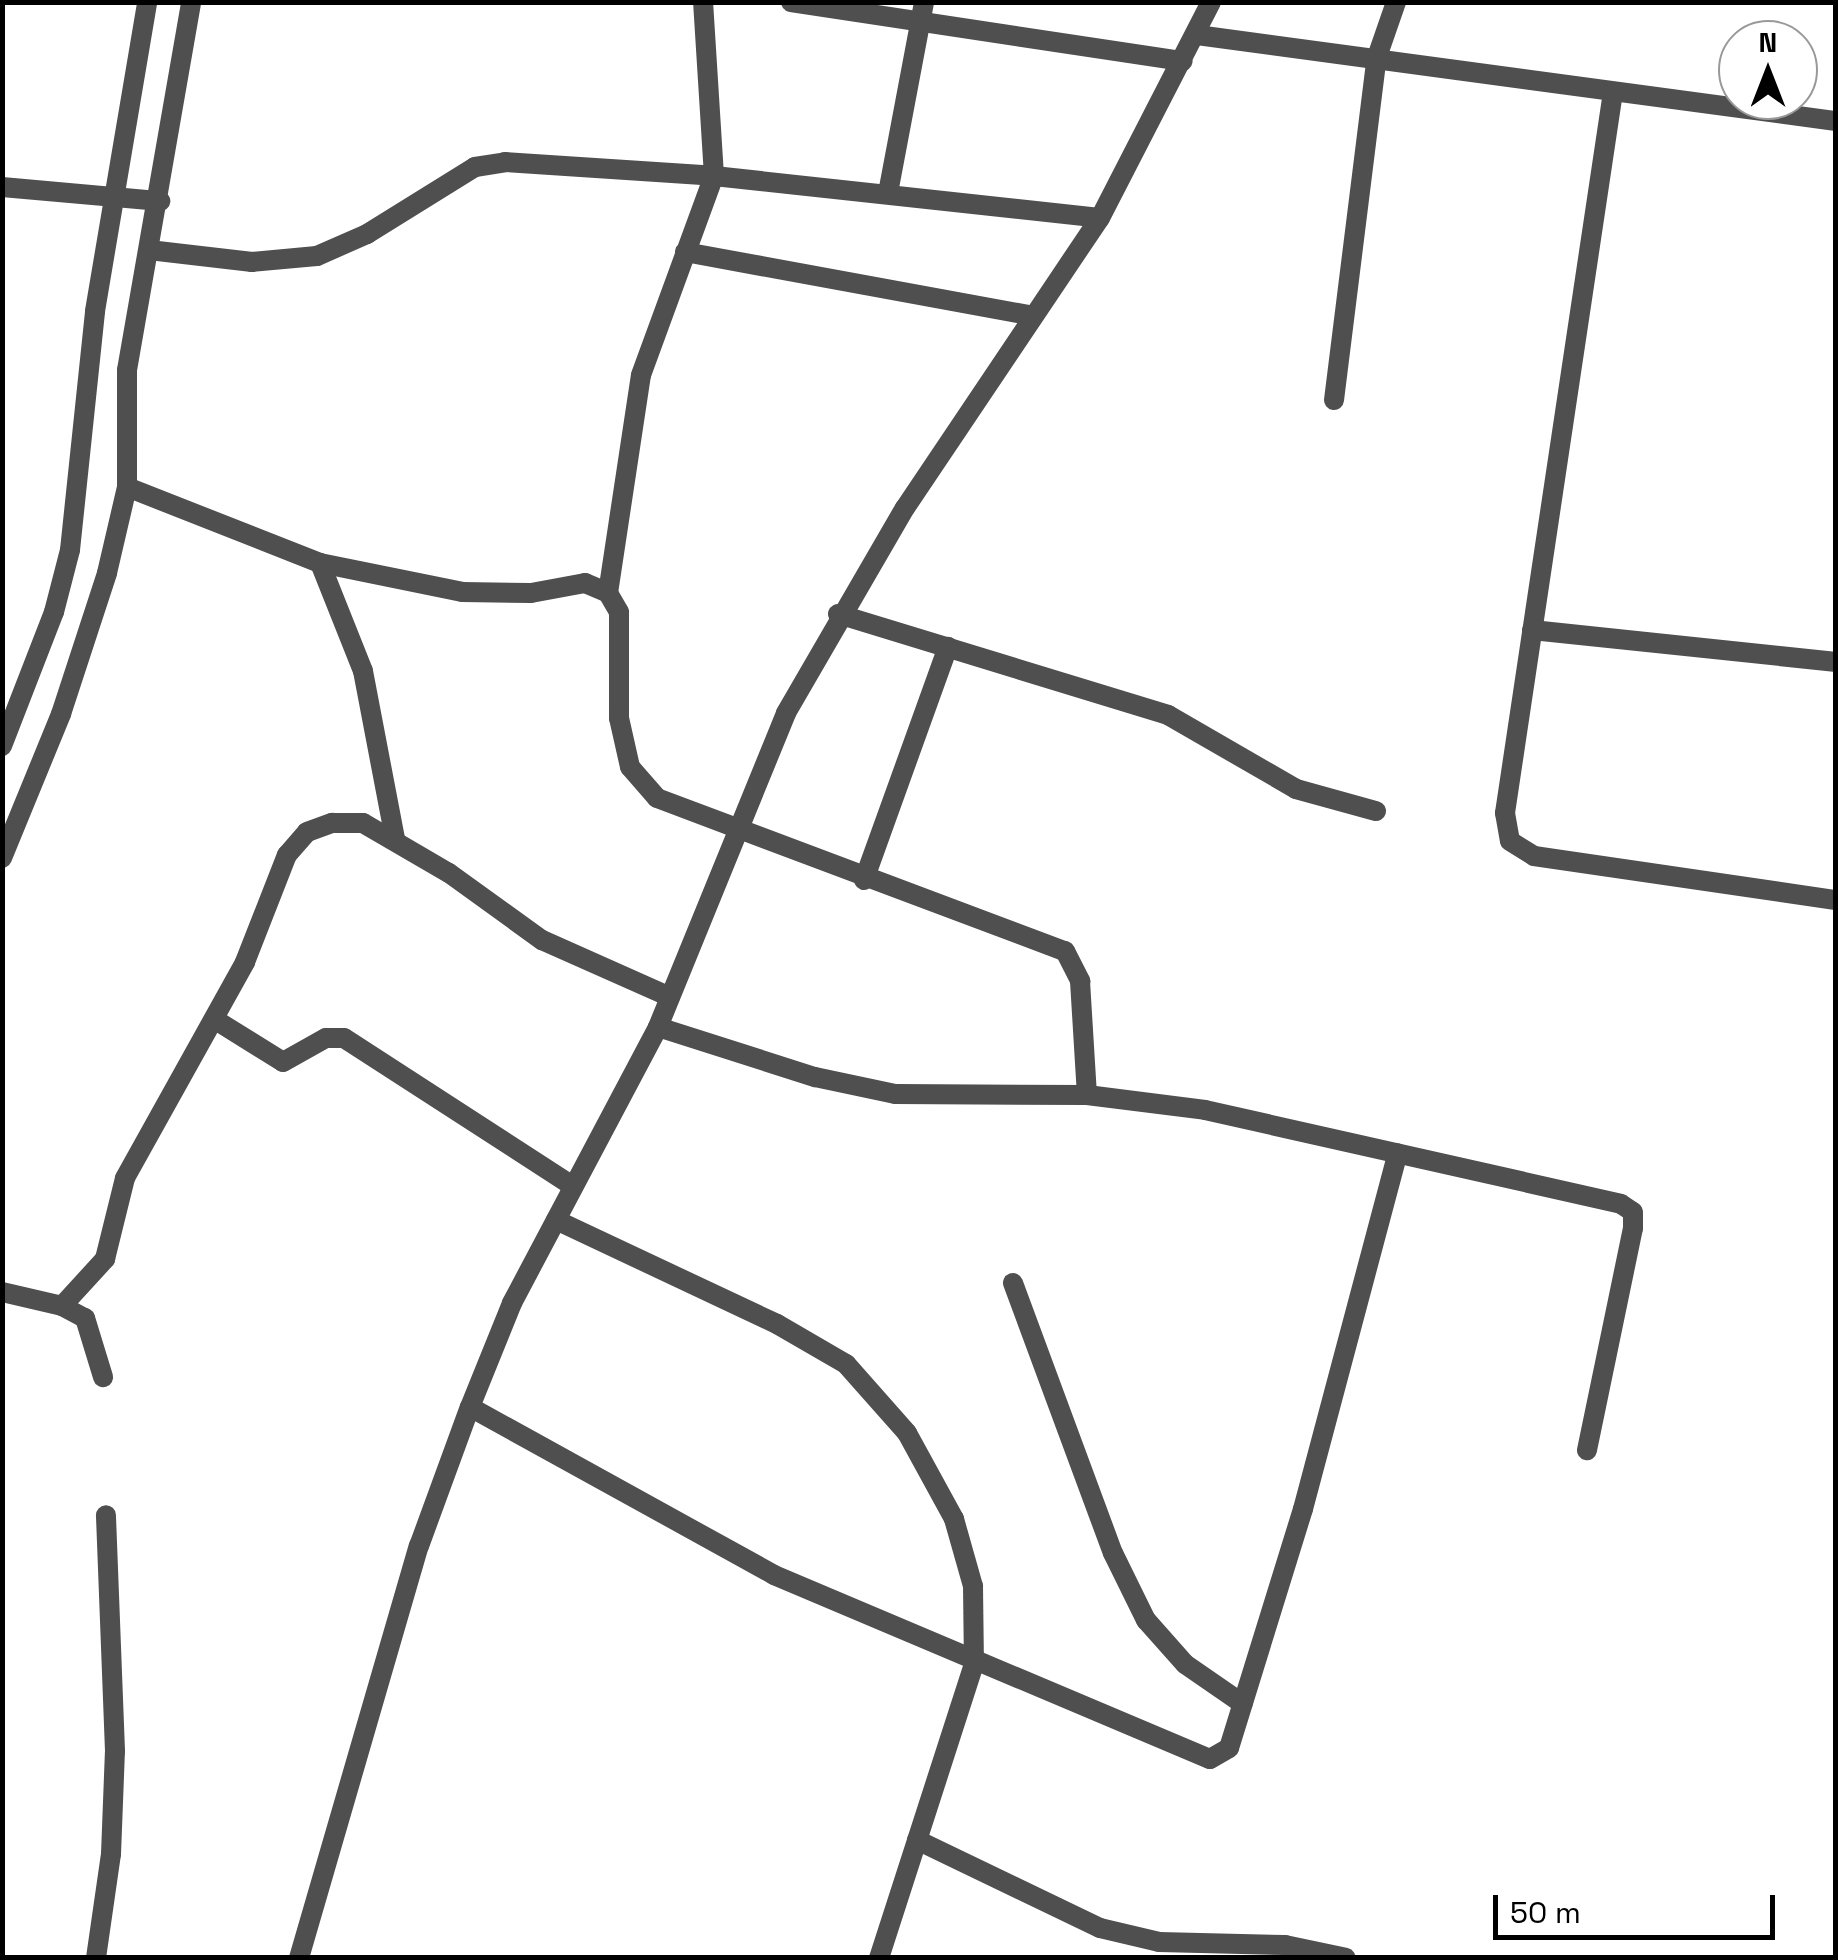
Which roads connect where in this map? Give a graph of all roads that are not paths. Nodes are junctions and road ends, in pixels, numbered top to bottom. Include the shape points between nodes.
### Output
1 (147, 2) edge
2 (191, 2) edge
3 (703, 2) edge
4 (791, 2) edge
5 (1211, 2) edge
6 (1396, 2) edge
7 (923, 13) edge
8 (1197, 35) junction
9 (1378, 57) junction
10 (1183, 62) junction
11 (1613, 92) junction
12 (1836, 121) edge
13 (714, 176) junction
14 (2, 188) edge
15 (888, 193) junction
16 (139, 198) junction
17 (1100, 218) junction
18 (150, 250) junction
19 (685, 252) junction
20 (1033, 316) junction
21 (1334, 400) dead end
22 (127, 487) junction
23 (320, 563) junction
24 (608, 593) junction
25 (838, 614) junction
26 (1532, 630) junction
27 (948, 647) junction
28 (1836, 662) edge
29 (2, 746) edge
30 (1376, 812) dead end
31 (735, 831) junction
32 (395, 838) junction
33 (2, 858) edge
34 (864, 880) junction
35 (1836, 900) edge
36 (670, 998) junction
37 (214, 1019) junction
38 (658, 1027) junction
39 (1087, 1095) junction
40 (1398, 1152) junction
41 (574, 1186) junction
42 (556, 1220) junction
43 (1013, 1283) dead end
44 (2, 1292) edge
45 (62, 1306) junction
46 (103, 1378) dead end
47 (470, 1407) junction
48 (1587, 1450) dead end
49 (106, 1515) dead end
50 (974, 1664) junction
51 (1243, 1704) junction
52 (917, 1840) junction
53 (96, 1958) edge
54 (299, 1958) edge
55 (880, 1958) edge
56 (1346, 1958) edge

1 - 16 street
2 - 16 street
3 - 13 street
4 - 7 street
5 - 8 street
6 - 9 street
7 - 10 street
7 - 15 street
8 - 9 street
8 - 10 street
9 - 11 street
9 - 21 street
10 - 17 street
11 - 12 street
11 - 26 street
13 - 15 street
13 - 18 street via 504,162 475,167 367,234 317,256 252,262
13 - 19 street
14 - 16 street
15 - 17 street
16 - 18 street
16 - 29 street via 95,311 70,550 54,612
17 - 20 street
18 - 22 street via 127,370
19 - 20 street
19 - 24 street via 640,375
20 - 25 street
22 - 23 street
22 - 33 street via 61,714
23 - 24 street via 462,592 531,594 585,584
23 - 32 street via 364,671
24 - 31 street via 619,612 618,718 630,768 657,798
25 - 27 street
25 - 31 street
26 - 28 street
26 - 35 street via 1505,813 1510,841 1534,856
27 - 30 street via 1168,715 1296,790
27 - 34 street
31 - 34 street
31 - 36 street
32 - 36 street via 542,940
32 - 37 street via 364,824 332,823 307,832 287,856 246,962
34 - 39 street via 1065,951 1080,981
36 - 38 street
37 - 41 street via 283,1062 326,1038 344,1038
37 - 45 street via 124,1178 106,1259
38 - 39 street via 815,1077 895,1094
38 - 41 street
39 - 40 street via 1205,1110
40 - 48 street via 1538,1190 1621,1204 1632,1212
40 - 51 street via 1304,1509
41 - 42 street
42 - 47 street via 512,1303
42 - 50 street via 777,1324 846,1364 907,1433 954,1519 973,1586
43 - 51 street via 1112,1553 1146,1620 1186,1664
44 - 45 street
45 - 46 street via 85,1318
47 - 50 street via 774,1575
47 - 54 street via 419,1546
49 - 53 street via 115,1751 111,1854
50 - 51 street via 1196,1758 1210,1759 1229,1748
50 - 52 street
52 - 55 street
52 - 56 street via 1100,1928 1159,1942 1285,1945

